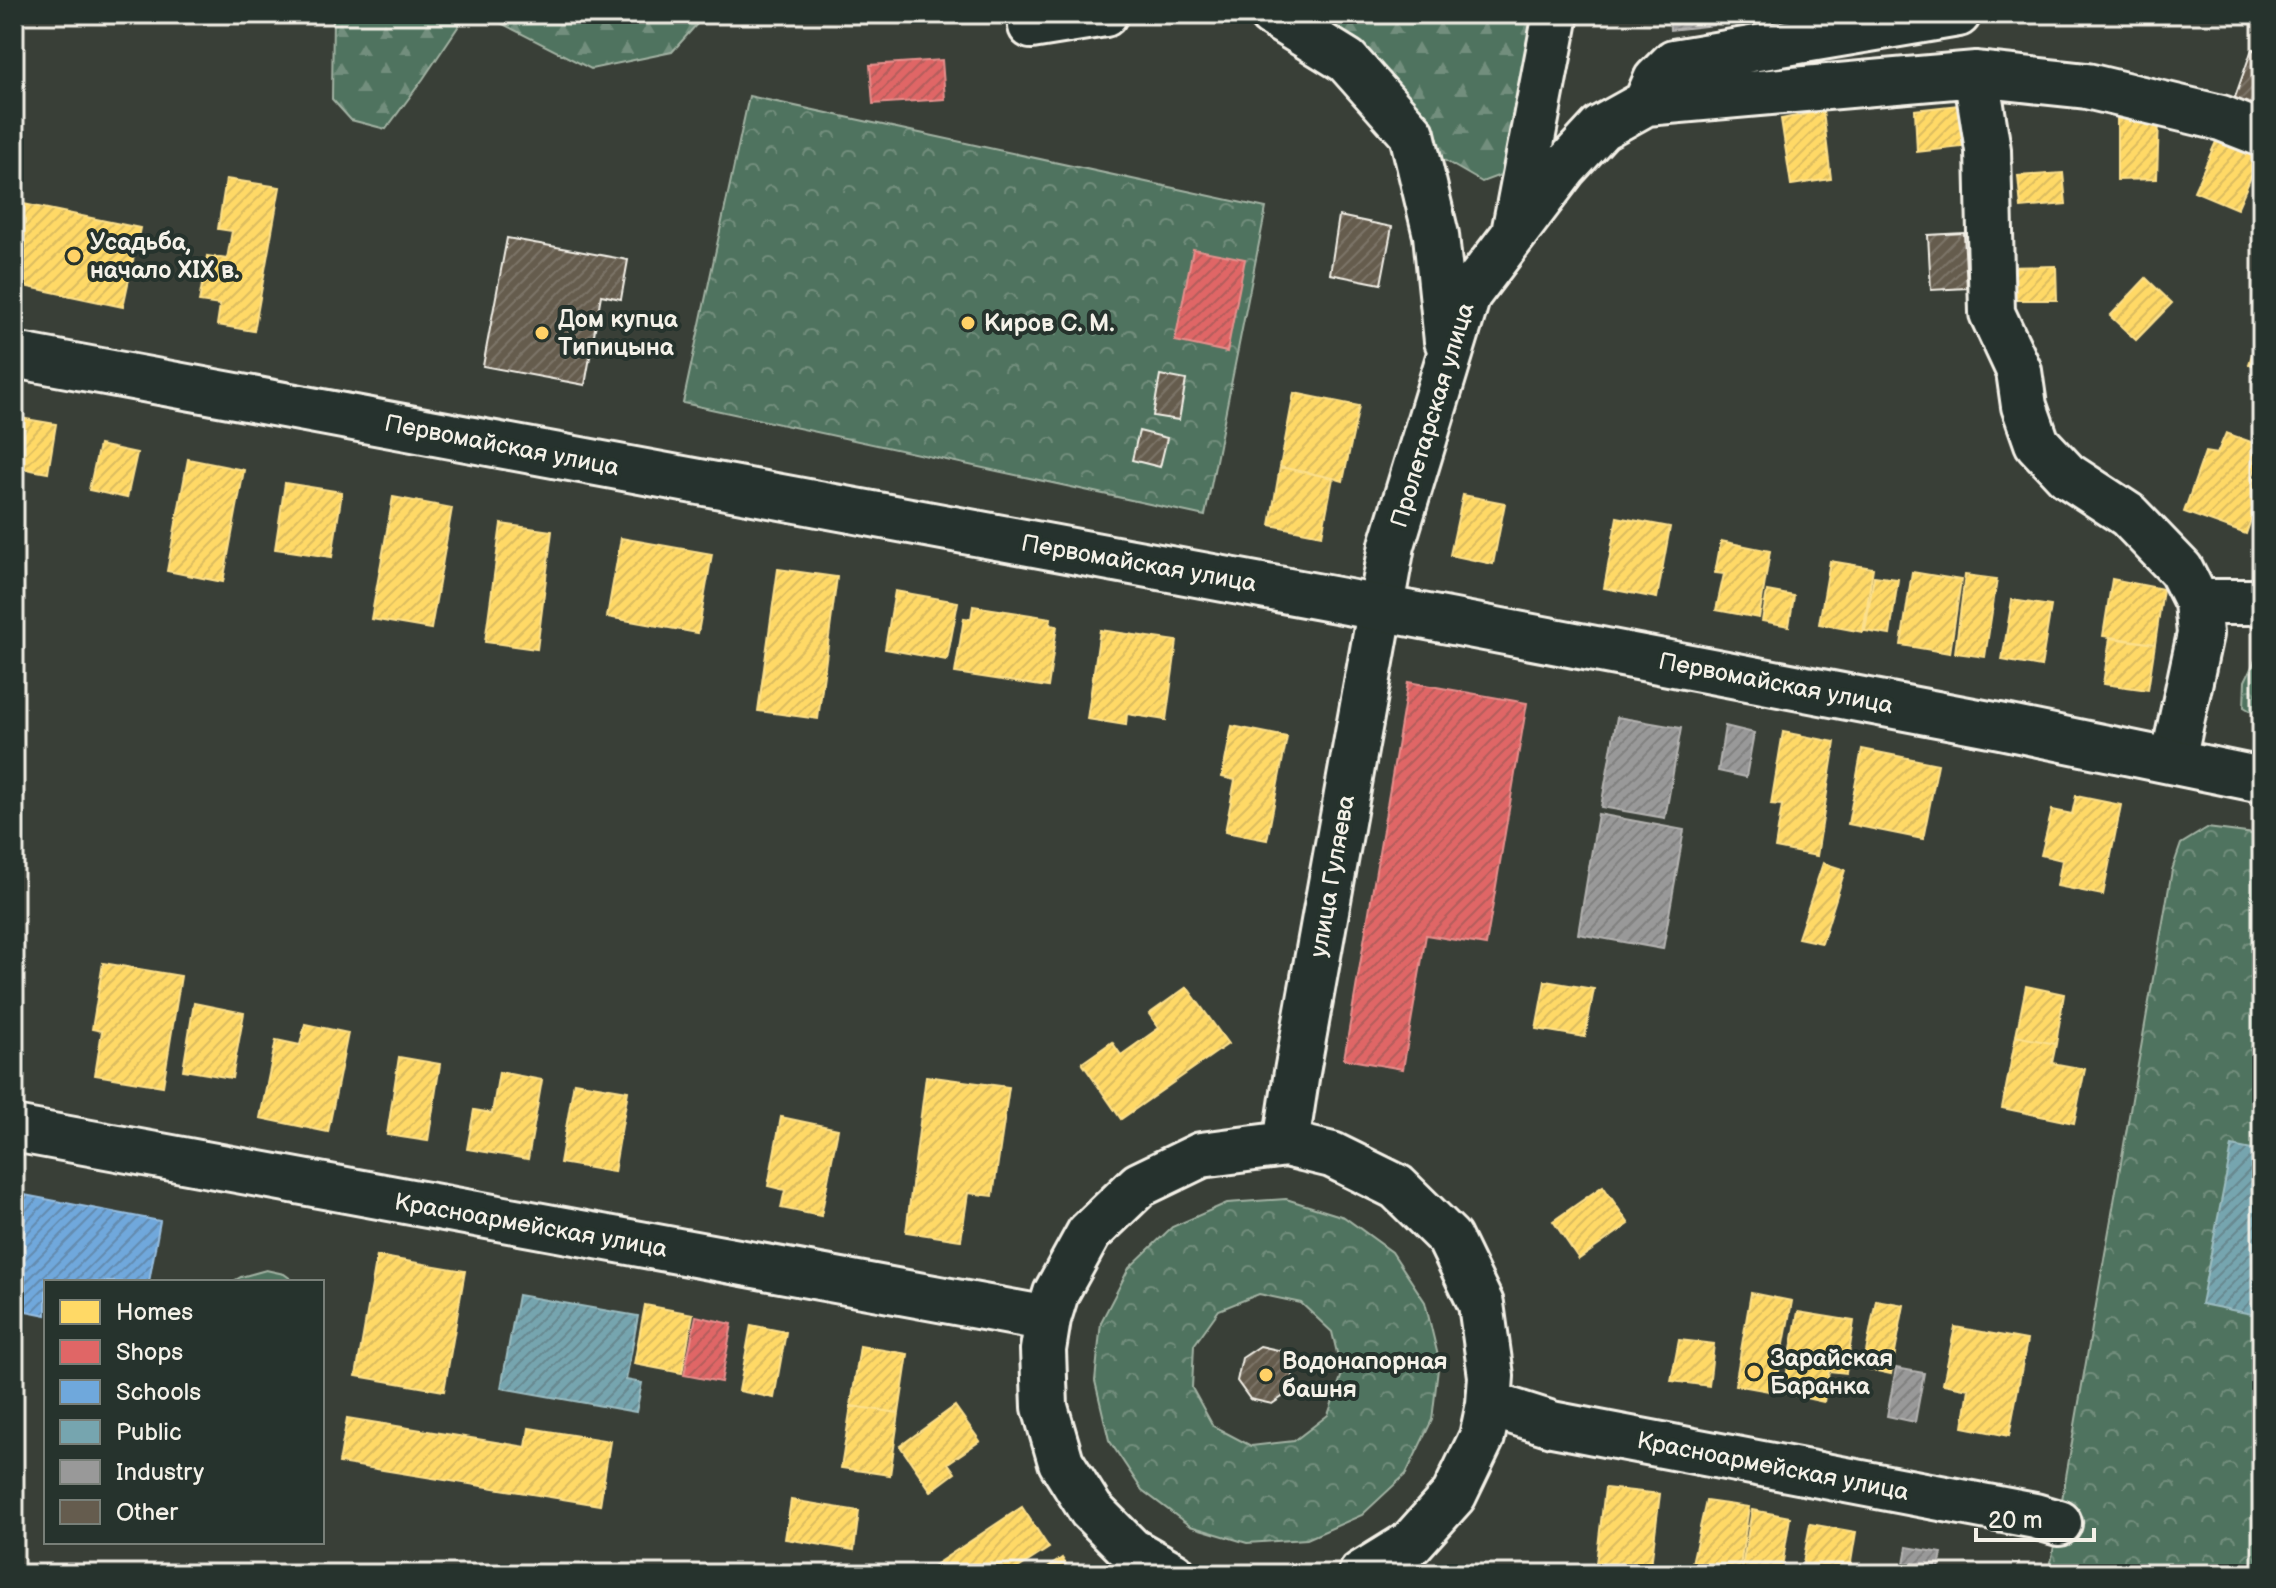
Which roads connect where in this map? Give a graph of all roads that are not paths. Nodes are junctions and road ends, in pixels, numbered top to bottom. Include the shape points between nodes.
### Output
1 (1105, 14) edge
2 (1271, 14) edge
3 (1556, 14) edge
4 (1945, 15) edge
5 (1031, 26) dead end
6 (1976, 74) junction
7 (1646, 103) junction
8 (2262, 134) edge
9 (1514, 237) junction
10 (14, 355) edge
11 (1449, 359) junction
12 (2197, 602) junction
13 (2262, 602) edge
14 (1380, 608) junction
15 (2173, 760) junction
16 (2262, 780) edge
17 (14, 1129) edge
18 (1286, 1144) junction
19 (1048, 1319) junction
20 (1489, 1404) junction
21 (2059, 1523) dead end
22 (1173, 1574) edge
23 (1361, 1574) edge

1 - 5 street
2 - 11 street via 1347,61 1412,134 1436,235
3 - 9 street
4 - 7 street, Пролетарская улица via 1674,62 1656,80
6 - 7 street
6 - 8 street via 2087,86 2221,118
6 - 12 street via 1988,150 1992,313 2019,371 2037,443 2067,475 2128,515 2181,570
7 - 9 street, Пролетарская улица via 1601,128
9 - 11 street, Пролетарская улица via 1468,295
10 - 14 street, Первомайская улица
11 - 14 street, Пролетарская улица via 1392,545
12 - 13 street
12 - 15 street via 2200,634
14 - 15 street, Первомайская улица
14 - 18 street, улица Гуляева
15 - 16 street, Первомайская улица
17 - 19 street, Красноармейская улица
18 - 19 street via 1201,1155 1139,1185 1089,1233
18 - 20 street via 1332,1155 1397,1187 1449,1238 1481,1304 1491,1376
19 - 22 street via 1045,1407 1061,1462 1091,1510 1131,1550
20 - 21 street, Красноармейская улица via 1552,1424
20 - 23 street via 1482,1437 1454,1495 1411,1543

